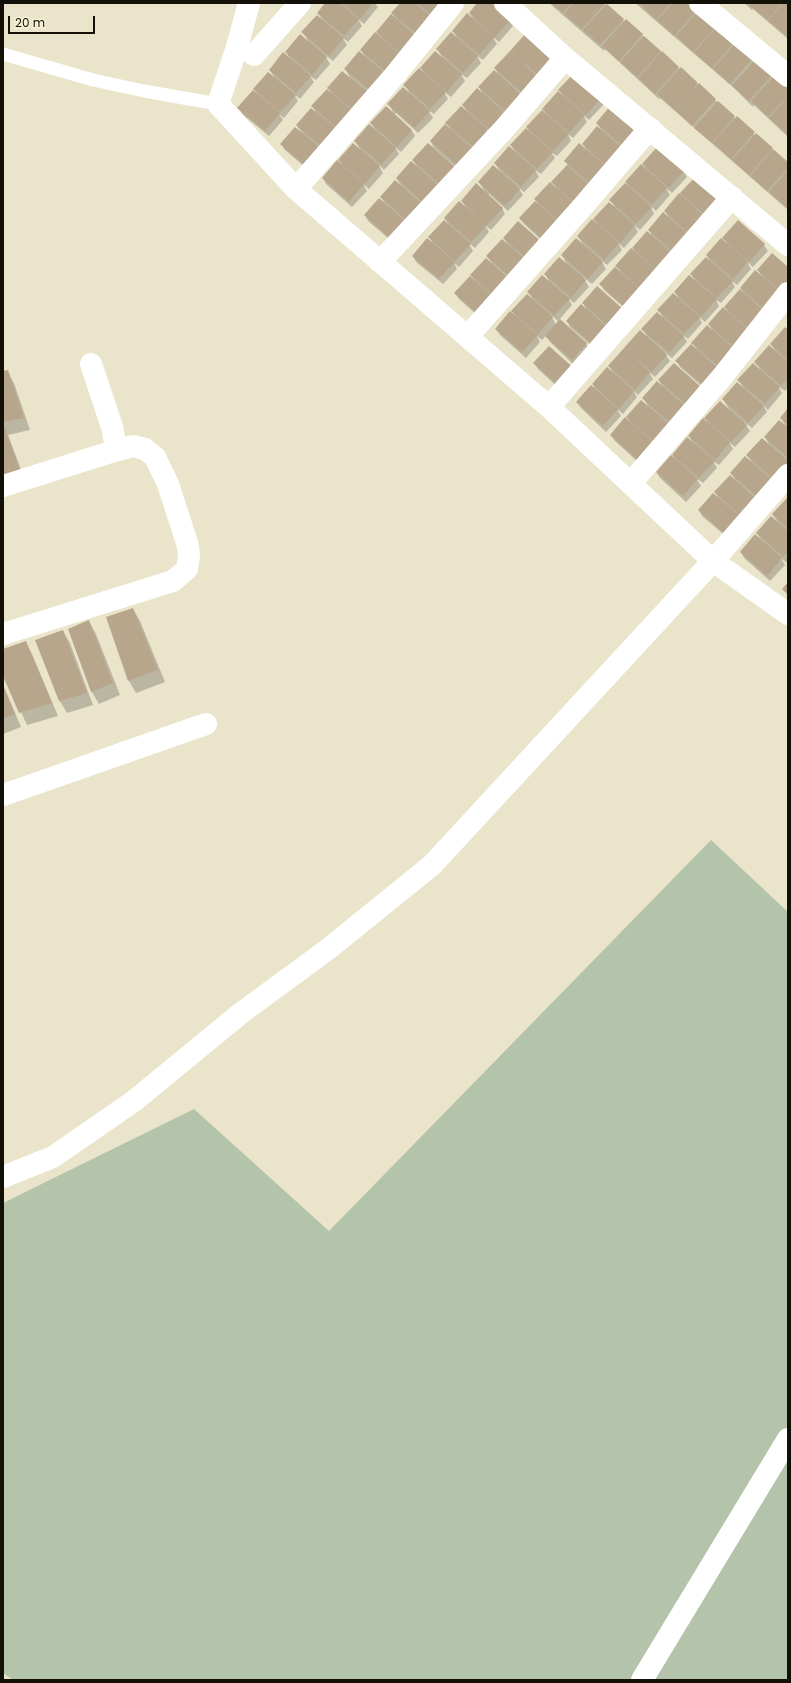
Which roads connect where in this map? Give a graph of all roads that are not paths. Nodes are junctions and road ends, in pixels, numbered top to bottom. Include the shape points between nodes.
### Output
1 (248, 3) edge
2 (300, 3) edge
3 (453, 3) edge
4 (506, 3) edge
5 (700, 3) edge
6 (3, 54) edge
7 (254, 55) dead end
8 (565, 58) junction
9 (788, 76) edge
10 (218, 104) junction
11 (650, 128) junction
12 (296, 189) junction
13 (732, 198) junction
14 (788, 245) edge
15 (380, 262) junction
16 (788, 293) edge
17 (468, 336) junction
18 (91, 364) dead end
19 (549, 407) junction
20 (114, 451) junction
21 (788, 475) edge
22 (631, 483) junction
23 (3, 486) edge
24 (713, 561) junction
25 (788, 614) edge
26 (3, 634) edge
27 (206, 724) dead end
28 (3, 795) edge
29 (3, 1178) edge
30 (788, 1439) edge
31 (642, 1680) edge

1 - 10 street
2 - 7 street
3 - 12 street via 395,75
4 - 8 street
5 - 9 street
6 - 10 lane via 93,80
8 - 11 street
8 - 15 street via 505,128
10 - 12 street
11 - 13 street
11 - 17 street
12 - 15 street
13 - 14 street
13 - 19 street
15 - 17 street
16 - 22 street via 722,377
17 - 19 street
18 - 20 street via 112,427
19 - 22 street
20 - 23 street
20 - 26 street via 133,446 145,449 155,457 168,484 188,546 187,569 173,581
21 - 24 street
22 - 24 street
24 - 25 street
24 - 29 street via 432,865 327,950 241,1013 134,1101 53,1157
27 - 28 street
30 - 31 street

